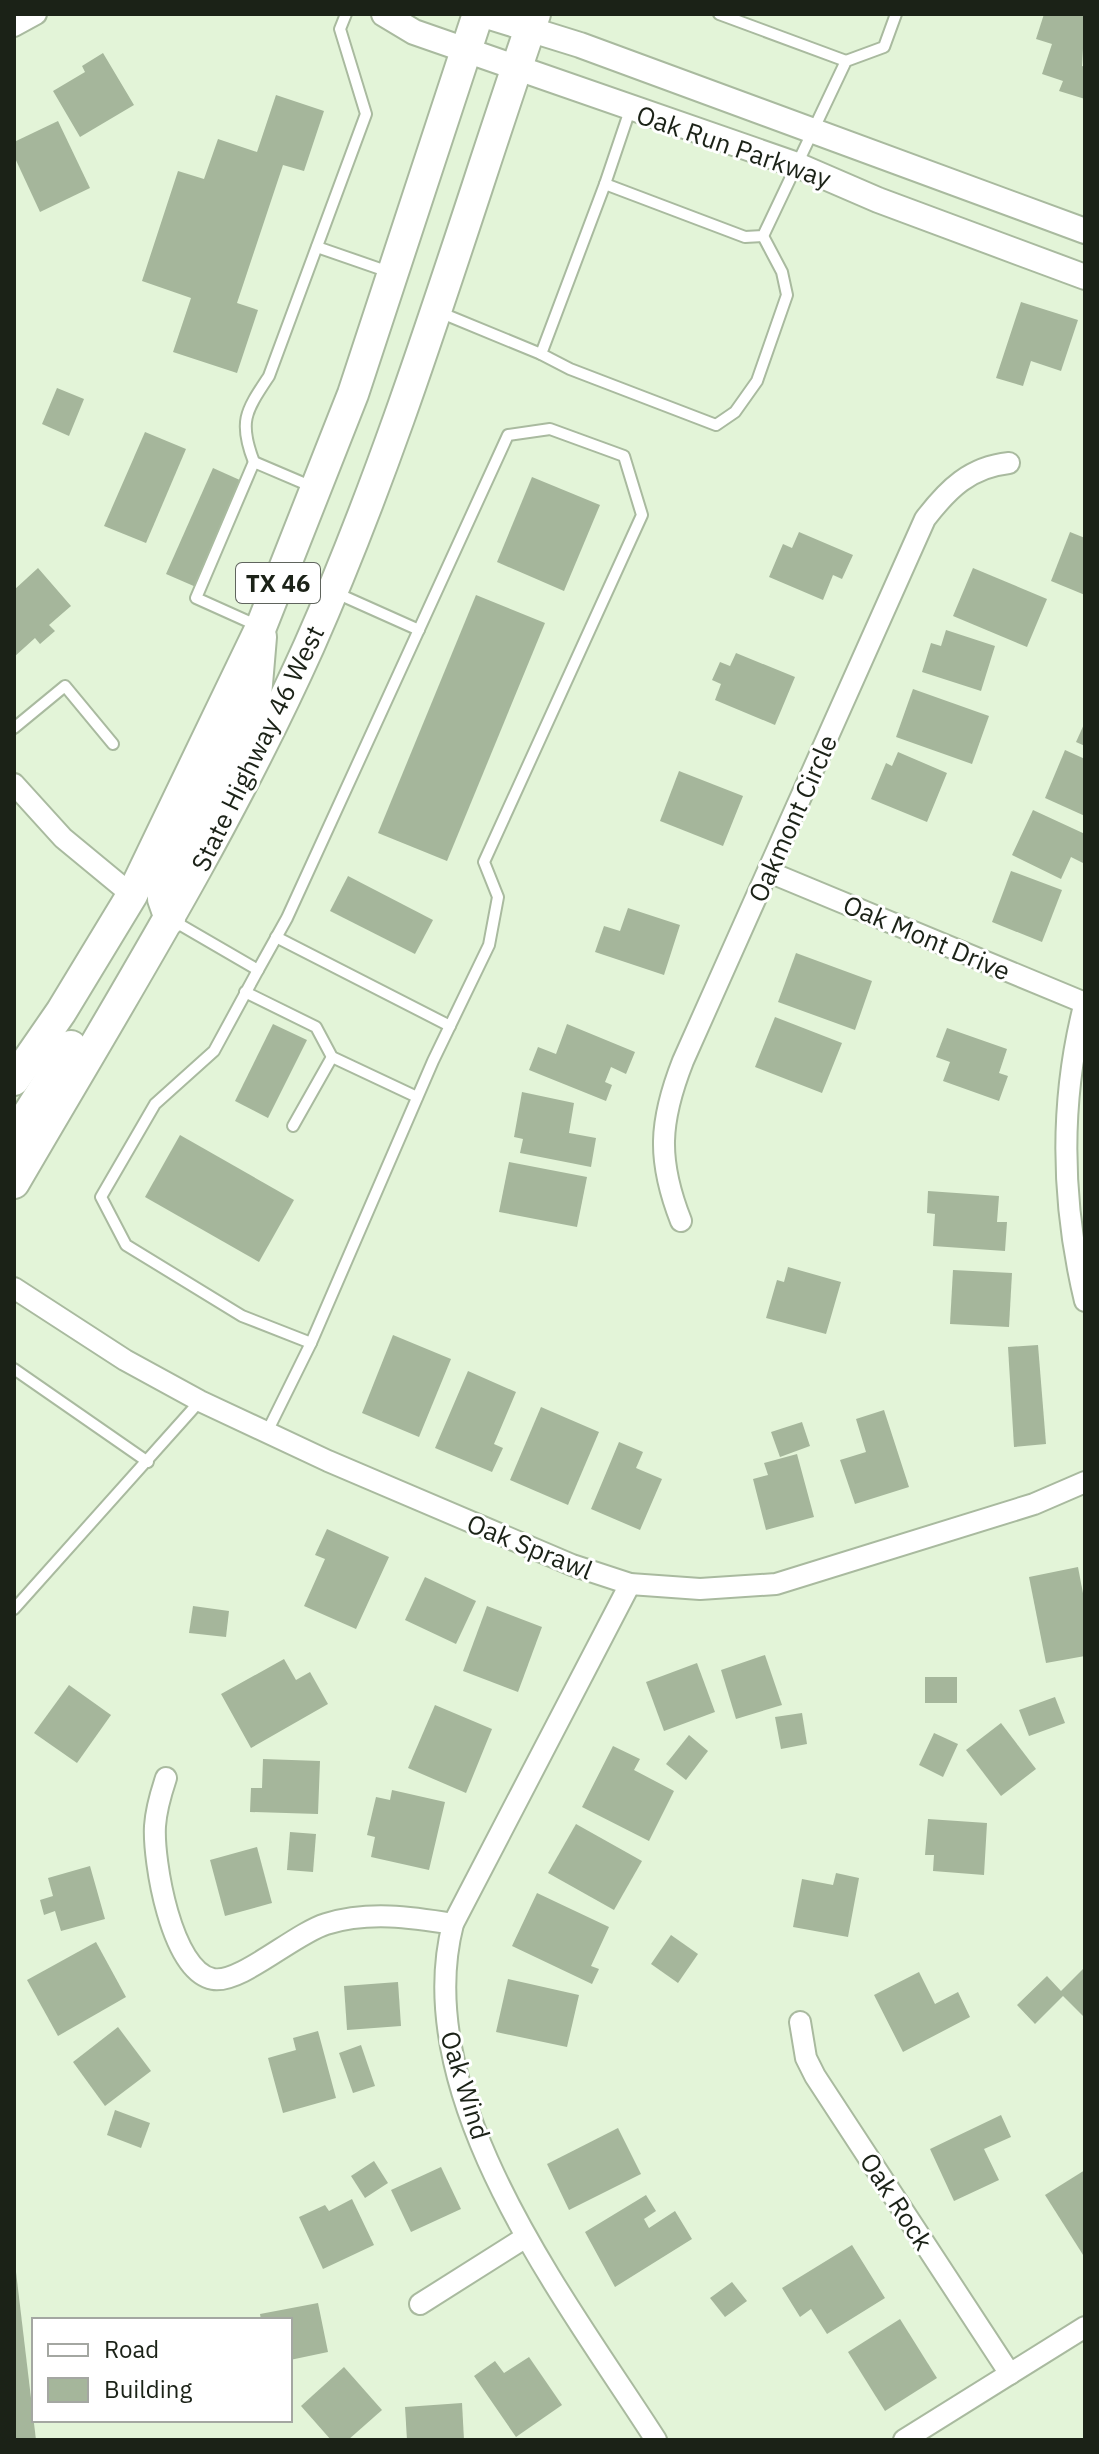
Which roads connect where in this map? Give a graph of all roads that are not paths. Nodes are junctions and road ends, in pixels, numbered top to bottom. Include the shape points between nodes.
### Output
1 (36, 14) edge
2 (346, 14) edge
3 (384, 14) edge
4 (479, 14) edge
5 (719, 14) edge
6 (896, 14) edge
7 (532, 22) edge
8 (14, 26) edge
9 (466, 51) junction
10 (846, 61) junction
11 (516, 69) junction
12 (630, 110) junction
13 (812, 129) junction
14 (797, 165) junction
15 (605, 184) junction
16 (1085, 231) edge
17 (763, 236) junction
18 (317, 247) junction
19 (393, 273) junction
20 (1085, 277) edge
21 (437, 311) junction
22 (541, 354) junction
23 (254, 462) junction
24 (1009, 463) dead end
25 (317, 488) junction
26 (332, 591) junction
27 (261, 627) junction
28 (419, 630) junction
29 (15, 725) edge
30 (113, 744) dead end
31 (14, 784) edge
32 (769, 872) junction
33 (132, 895) junction
34 (170, 919) junction
35 (276, 937) junction
36 (258, 970) junction
37 (245, 992) junction
38 (1085, 1002) edge
39 (450, 1026) junction
40 (332, 1057) junction
41 (14, 1080) edge
42 (417, 1097) junction
43 (293, 1126) dead end
44 (14, 1136) edge
45 (14, 1183) edge
46 (681, 1221) dead end
47 (14, 1288) edge
48 (1085, 1301) edge
49 (311, 1343) junction
50 (14, 1369) edge
51 (200, 1401) junction
52 (267, 1432) junction
53 (148, 1462) junction
54 (1085, 1482) edge
55 (630, 1584) junction
56 (14, 1609) edge
57 (166, 1778) dead end
58 (453, 1924) junction
59 (800, 2022) dead end
60 (526, 2237) junction
61 (420, 2304) dead end
62 (1085, 2327) edge
63 (1010, 2374) junction
64 (656, 2440) edge
65 (904, 2440) edge

1 - 8 street
2 - 18 lane via 340,29 366,114
3 - 9 street, Oak Run Parkway via 414,32
4 - 7 street, Oak Run Parkway
4 - 9 main road, State Highway 46 West / TX 46
5 - 10 lane
6 - 10 lane via 884,47
7 - 11 main road, State Highway 46 West / TX 46
7 - 13 street, Oak Run Parkway
9 - 11 street, Oak Run Parkway
9 - 19 main road, State Highway 46 West / TX 46
10 - 13 lane
11 - 12 street, Oak Run Parkway
11 - 21 main road, State Highway 46 West / TX 46
12 - 14 street, Oak Run Parkway
12 - 15 lane
13 - 14 lane
13 - 16 street, Oak Run Parkway
14 - 17 lane
14 - 20 street, Oak Run Parkway
15 - 17 lane via 745,237
15 - 22 lane
17 - 22 lane via 782,272 787,295 757,381 735,412 716,425
18 - 19 lane
18 - 23 lane via 269,376 248,407 243,433
19 - 25 main road, State Highway 46 West / TX 46
21 - 22 lane
21 - 26 main road, State Highway 46 West / TX 46
23 - 25 lane
23 - 27 lane via 196,598
24 - 32 street, Oakmont Circle via 980,467 964,477 925,519
25 - 27 main road, State Highway 46 West / TX 46
26 - 28 lane
26 - 34 main road, State Highway 46 West / TX 46 via 263,742
27 - 33 main road, State Highway 46 West / TX 46
27 - 34 main road via 256,696 163,877
28 - 35 lane
28 - 39 lane via 508,435 550,429 624,456 642,515 484,862 498,897 489,945
29 - 30 lane via 65,686
31 - 33 street via 63,838
32 - 38 street, Oak Mont Drive
32 - 46 street, Oakmont Circle via 672,1090 662,1151 666,1182
33 - 41 main road, State Highway 46 West / TX 46
33 - 44 main road via 147,909 146,923
34 - 36 lane
34 - 45 main road, State Highway 46 West / TX 46
35 - 36 lane
35 - 39 lane
36 - 37 lane
37 - 40 lane via 316,1027
37 - 49 lane via 214,1051 155,1104 101,1197 126,1245 242,1316
38 - 48 street via 1067,1097 1065,1146 1068,1213
39 - 42 lane
40 - 42 lane
40 - 43 lane
42 - 49 lane
47 - 51 street, Oak Sprawl
49 - 52 lane
50 - 53 lane
51 - 52 street, Oak Sprawl
51 - 53 lane
52 - 55 street, Oak Sprawl via 558,1559
53 - 56 lane
54 - 55 street, Oak Sprawl via 1034,1504 776,1584 700,1589
55 - 58 street, Oak Wind
57 - 58 street via 155,1825 163,1900 187,1955 202,1974 212,1979 236,1975 301,1934 357,1917
58 - 60 street, Oak Wind via 445,1972 450,2047 473,2121
59 - 63 street, Oak Rock via 815,2076
60 - 61 street
60 - 64 street, Oak Wind
62 - 63 street
63 - 65 street

